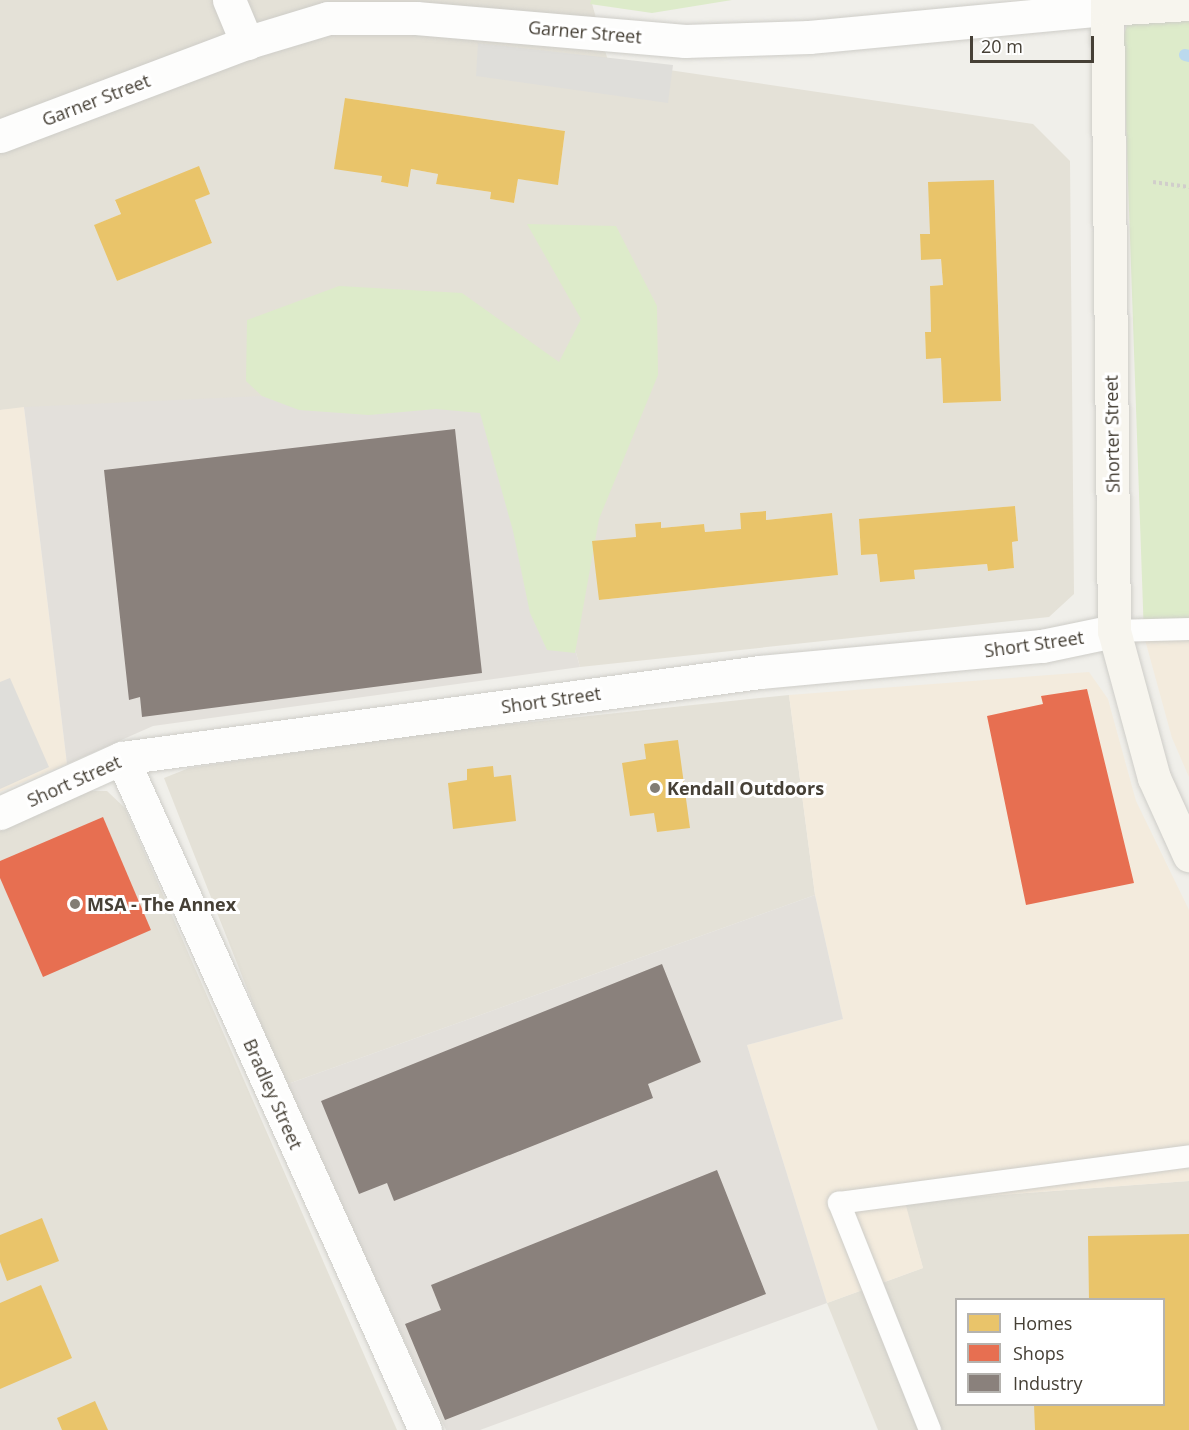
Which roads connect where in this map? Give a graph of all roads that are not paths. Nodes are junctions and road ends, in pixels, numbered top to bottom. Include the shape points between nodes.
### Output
1 (229, 0) edge
2 (1107, 4) edge
3 (1189, 4) edge
4 (247, 43) junction
5 (0, 136) edge
6 (1189, 629) edge
7 (1114, 631) junction
8 (122, 758) junction
9 (0, 813) edge
10 (1189, 855) edge
11 (1189, 1156) edge
12 (424, 1430) edge
13 (930, 1430) edge

1 - 4 street
2 - 3 street, Garner Street
2 - 4 street, Garner Street via 809,37 685,41 416,18 328,18
2 - 7 street, Shorter Street
4 - 5 street, Garner Street
6 - 7 lane
7 - 8 street, Short Street via 1042,646 760,672
7 - 10 street, Shorter Street via 1154,778
8 - 9 street, Short Street
8 - 12 street, Bradley Street
11 - 13 lane via 839,1203

